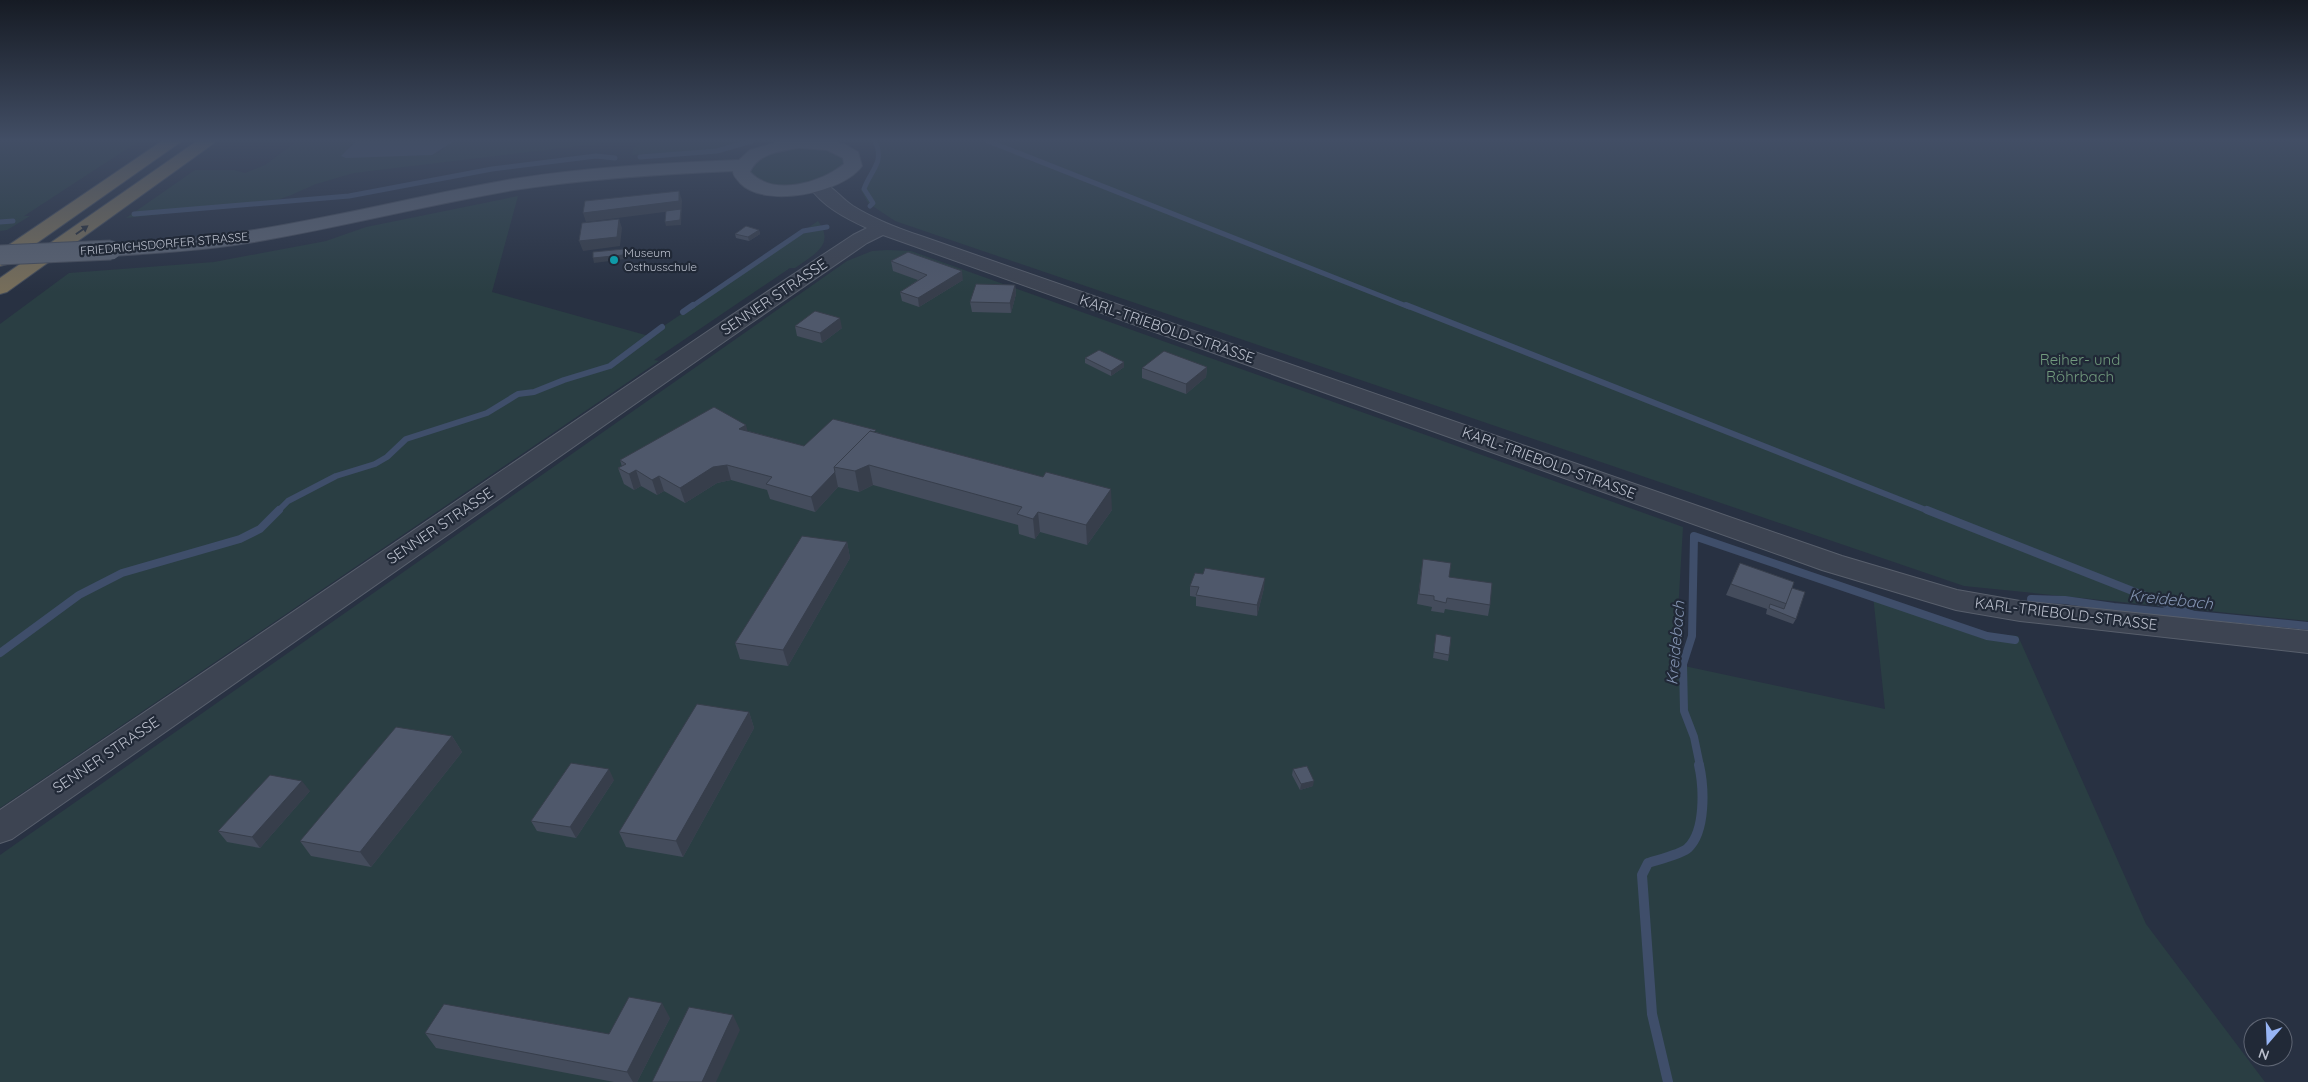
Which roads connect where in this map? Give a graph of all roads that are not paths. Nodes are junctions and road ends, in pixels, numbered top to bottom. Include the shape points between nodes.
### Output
1 (100, 191) edge
2 (137, 191) edge
3 (477, 191) edge
4 (824, 191) edge
5 (883, 228) junction
6 (0, 255) edge
7 (0, 260) edge
8 (0, 288) edge
9 (2308, 642) edge
10 (0, 829) edge

1 - 7 highway
8 -> 2 highway
3 - 6 main road, FRIEDRICHSDORFER STRASSE, bridge via 271,234 196,244
4 - 5 street, KARL-TRIEBOLD-STRASSE via 839,204
5 - 9 street, KARL-TRIEBOLD-STRASSE via 1814,557 1946,597 2020,611
5 - 10 street, SENNER STRASSE via 860,239 723,332

